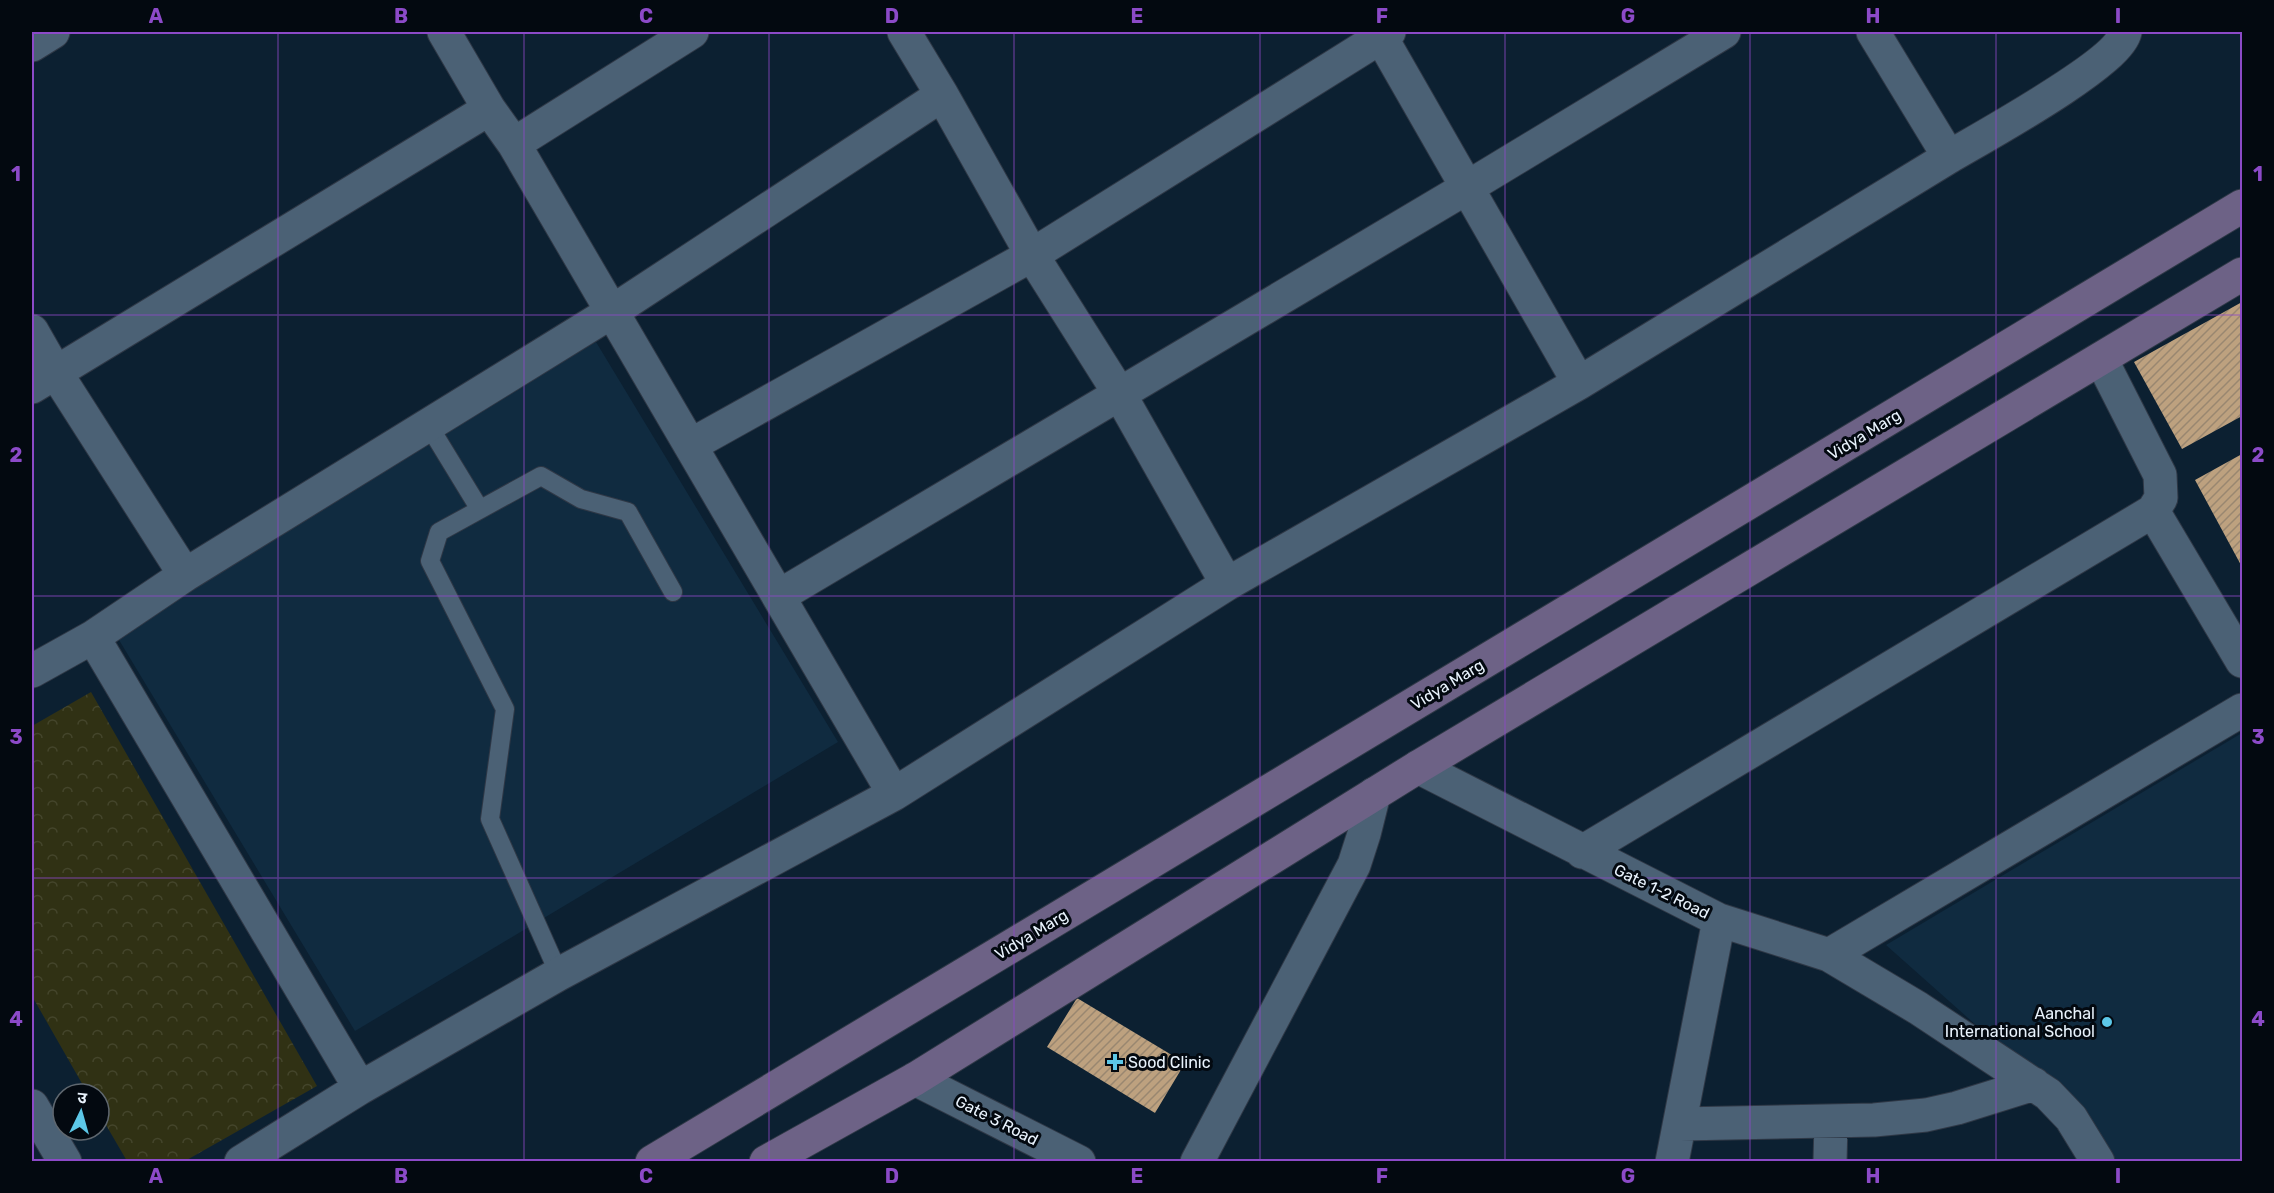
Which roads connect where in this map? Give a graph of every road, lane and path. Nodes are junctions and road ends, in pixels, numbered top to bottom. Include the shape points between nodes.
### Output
1 (53, 32) edge
2 (444, 32) edge
3 (692, 32) edge
4 (904, 32) edge
5 (1724, 32) edge
6 (1873, 32) edge
7 (2125, 32) edge
8 (1383, 33) edge
9 (32, 45) edge
10 (942, 94) junction
11 (489, 109) junction
12 (514, 144) junction
13 (1949, 157) junction
14 (1467, 187) junction
15 (2242, 206) edge
16 (1032, 255) junction
17 (2242, 274) edge
18 (613, 312) junction
19 (32, 331) edge
20 (2101, 359) junction
21 (44, 380) edge
22 (1579, 383) junction
23 (1119, 393) junction
24 (429, 426) junction
25 (691, 445) junction
26 (479, 508) junction
27 (2153, 511) junction
28 (185, 575) junction
29 (1227, 584) junction
30 (673, 592) dead end
31 (778, 596) junction
32 (93, 638) junction
33 (2242, 661) edge
34 (32, 671) edge
35 (2242, 710) edge
36 (1418, 767) junction
37 (894, 794) junction
38 (1374, 794) junction
39 (1582, 852) junction
40 (1719, 920) junction
41 (1829, 955) junction
42 (559, 974) junction
43 (915, 1079) junction
44 (2034, 1084) junction
45 (360, 1088) junction
46 (32, 1106) edge
47 (1831, 1121) junction
48 (1680, 1124) junction
49 (65, 1161) edge
50 (241, 1161) edge
51 (652, 1161) edge
52 (766, 1161) edge
53 (1079, 1161) edge
54 (1197, 1161) edge
55 (1672, 1161) edge
56 (1830, 1161) edge
57 (2098, 1161) edge

1 - 9 street
2 - 11 street
3 - 12 street
4 - 10 street
5 - 14 street
6 - 13 street
7 - 13 street via 2105,57 2068,84
8 - 14 street
8 - 16 street
10 - 16 street
10 - 18 street
11 - 12 street
11 - 21 street
12 - 18 street
13 - 22 street
14 - 22 street
14 - 23 street
15 - 51 main road, Vidya Marg
16 - 23 street
16 - 25 street
17 - 20 main road
18 - 24 street
18 - 25 street
19 - 21 street
20 - 27 street via 2160,475 2161,498
20 - 36 main road
21 - 28 street
22 - 29 street
23 - 29 street
23 - 31 street
24 - 26 lane
24 - 28 street
25 - 31 street
26 - 30 lane via 541,476 581,499 628,512
26 - 42 lane via 439,532 430,561 505,710 490,819
27 - 33 street
27 - 39 street
28 - 32 street
29 - 37 street
31 - 37 street
32 - 34 street
32 - 45 street
35 - 41 street
36 - 38 main road
36 - 39 street, Gate 1-2 Road
37 - 42 street
38 - 43 main road
38 - 54 street via 1354,865
39 - 40 street, Gate 1-2 Road
40 - 41 street
40 - 48 street, Gate 1-2 Road
41 - 44 street
42 - 45 street
43 - 52 main road
43 - 53 street, Gate 3 Road
44 - 47 street via 1926,1115
44 - 57 street via 2071,1118
45 - 50 street
46 - 49 street
47 - 48 street
47 - 56 street
48 - 55 street, Gate 1-2 Road

